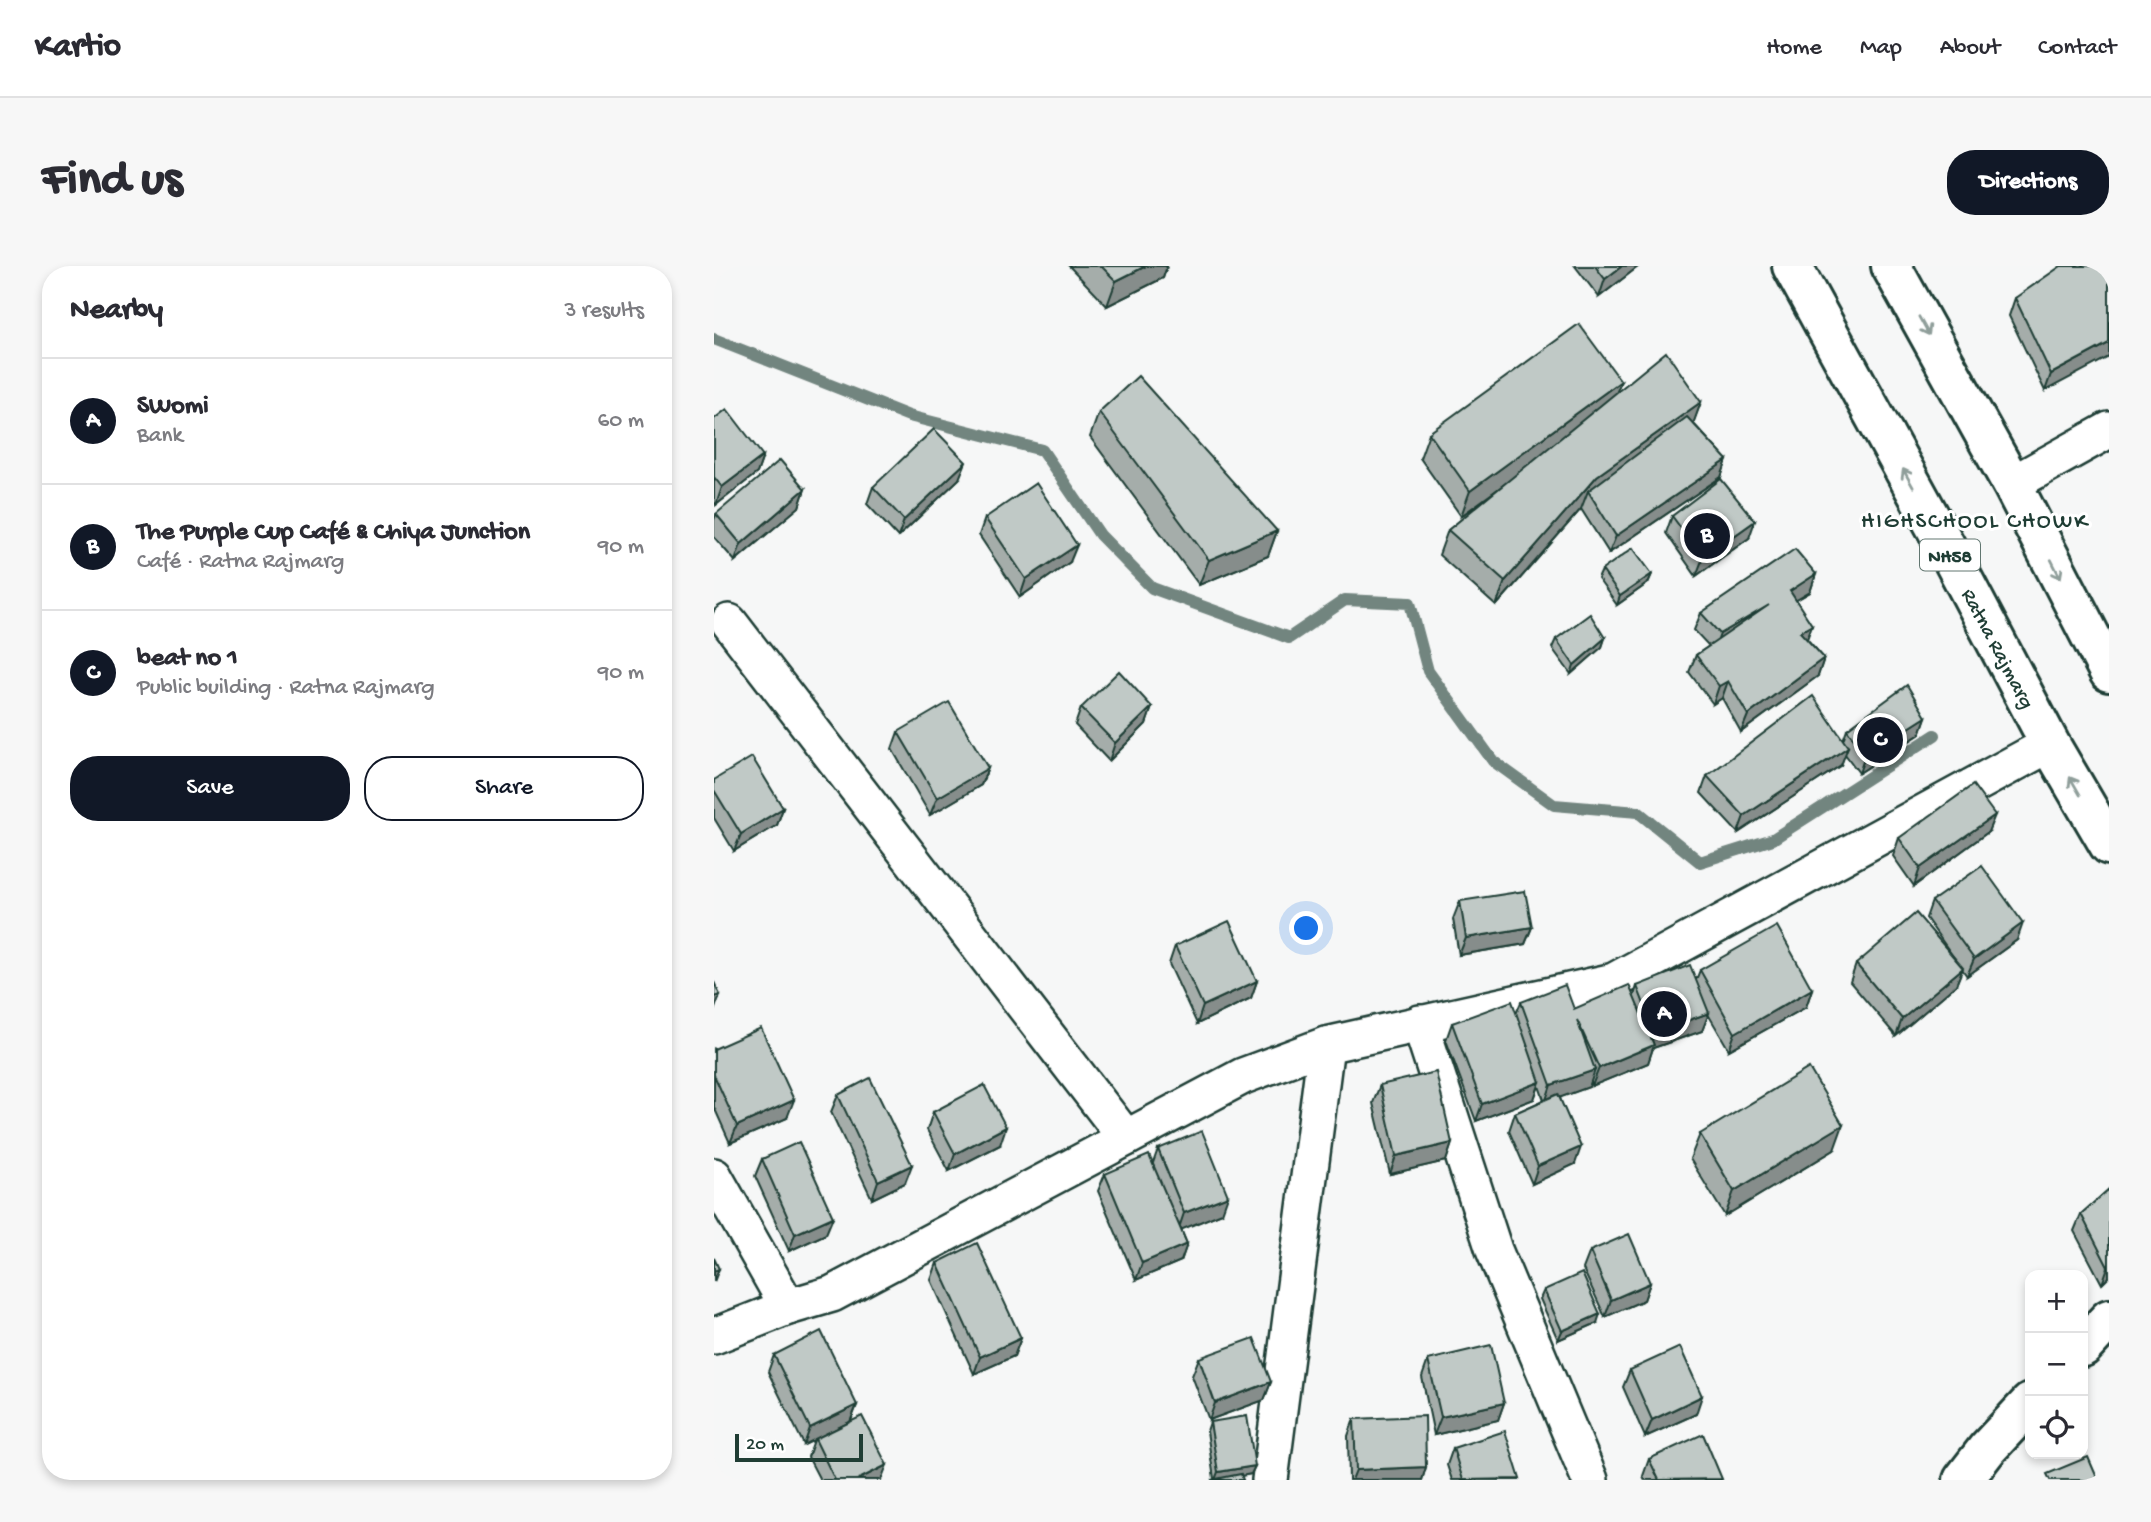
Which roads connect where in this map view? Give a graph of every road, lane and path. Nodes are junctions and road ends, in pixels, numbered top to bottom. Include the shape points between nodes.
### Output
1 (1792, 266) edge
2 (1891, 266) edge
3 (2109, 430) edge
4 (2012, 484) junction
5 (729, 622) dead end
6 (2109, 672) edge
7 (2050, 744) junction
8 (2109, 845) edge
9 (1420, 1023) junction
10 (1326, 1045) junction
11 (1126, 1138) junction
12 (714, 1176) edge
13 (788, 1307) junction
14 (2109, 1319) edge
15 (714, 1336) edge
16 (2088, 1342) edge
17 (2025, 1408) edge
18 (1270, 1480) edge
19 (1590, 1480) edge
20 (1963, 1480) edge

7 -> 1 main road, Ratna Rajmarg / NH58
2 -> 4 main road
3 - 4 street
4 -> 6 main road
5 - 11 street
8 -> 7 main road, Ratna Rajmarg / NH58
7 - 9 street via 1615,981
9 - 10 street
9 - 19 street via 1493,1250
10 - 11 street via 1243,1076
10 - 18 street
11 - 13 street via 832,1294
12 - 13 street
13 - 15 street
14 - 16 main road
17 - 20 main road

